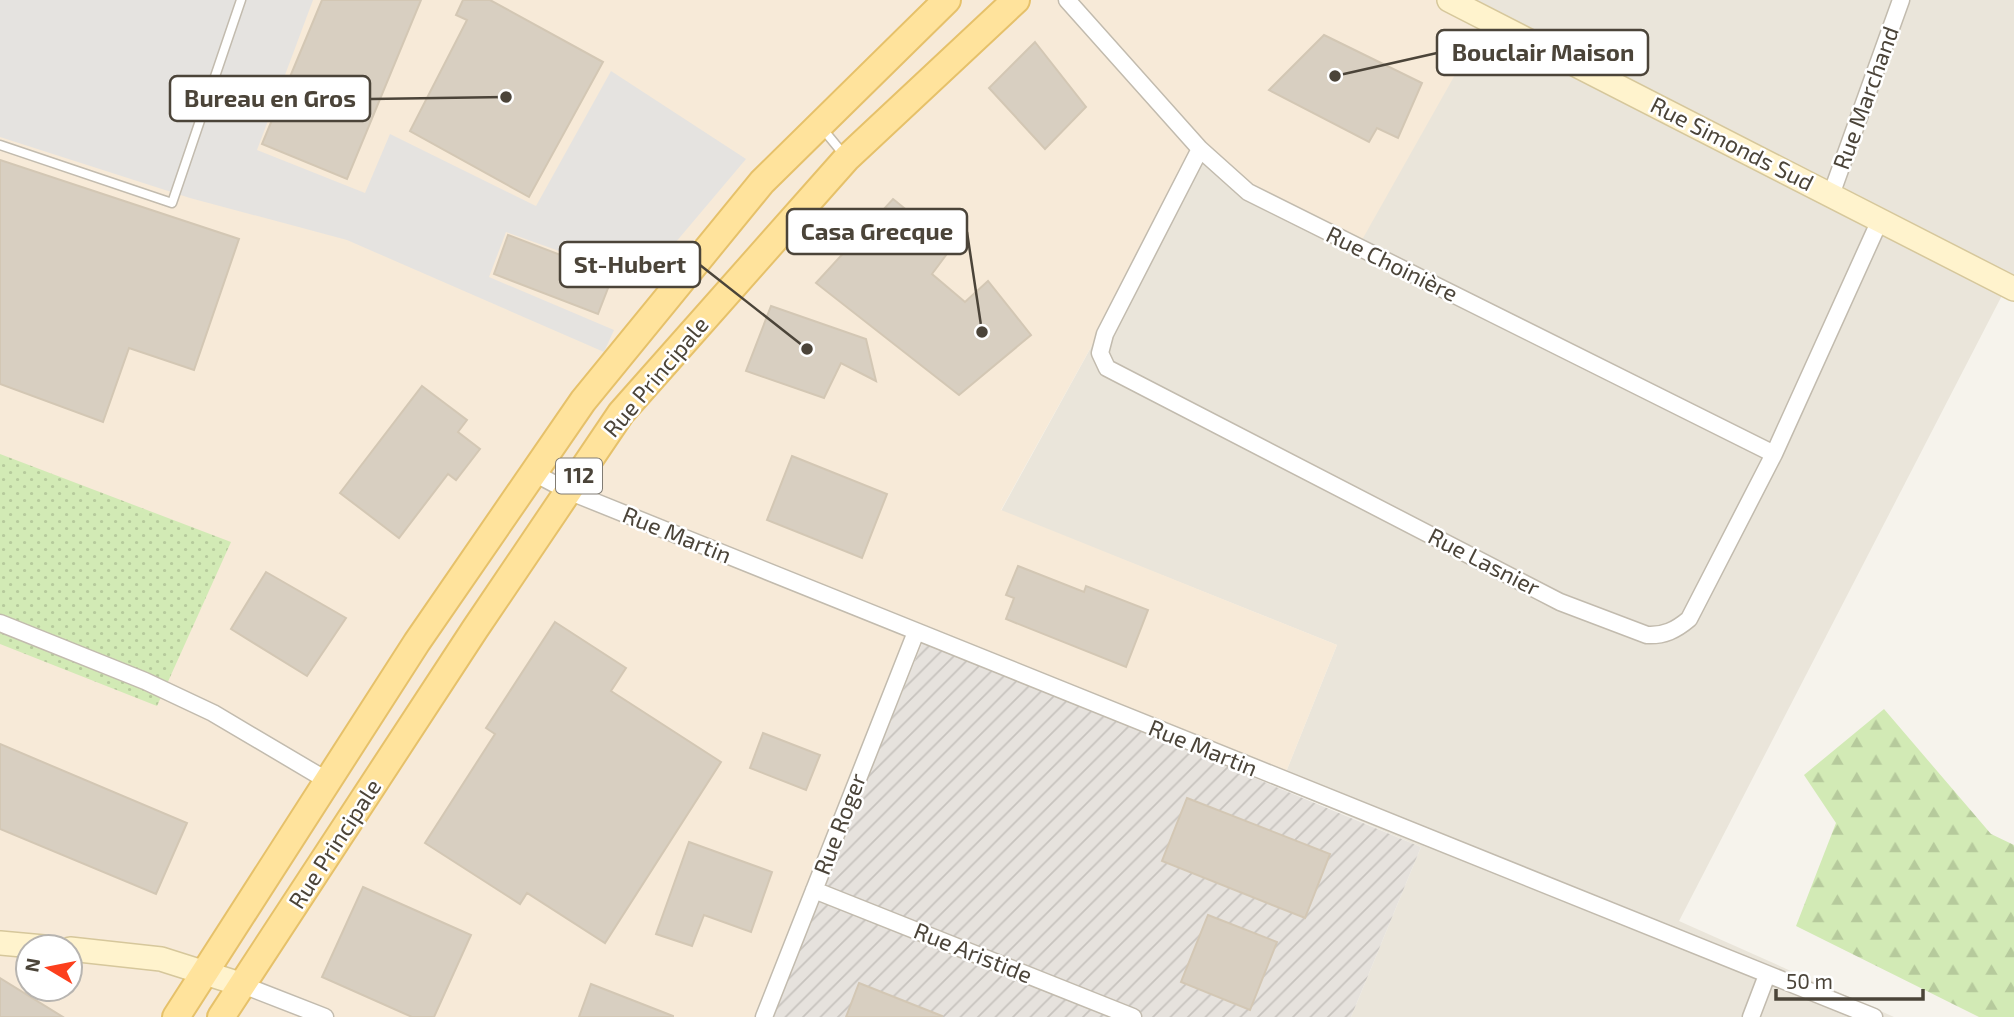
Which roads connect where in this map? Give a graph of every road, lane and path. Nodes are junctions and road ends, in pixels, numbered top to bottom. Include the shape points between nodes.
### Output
1 (241, 0) edge
2 (947, 0) edge
3 (1016, 0) edge
4 (1067, 0) edge
5 (1449, 0) edge
6 (1901, 0) edge
7 (819, 125) junction
8 (0, 145) edge
9 (1200, 149) junction
10 (847, 158) junction
11 (1831, 195) junction
12 (1880, 220) junction
13 (2014, 289) edge
14 (1774, 454) junction
15 (534, 473) junction
16 (568, 491) junction
17 (0, 623) edge
18 (916, 632) junction
19 (328, 781) junction
20 (814, 890) junction
21 (84, 951) edge
22 (205, 972) junction
23 (1767, 975) junction
24 (243, 985) junction
25 (176, 1017) edge
26 (221, 1017) edge
27 (325, 1017) edge
28 (764, 1017) edge
29 (1133, 1017) edge
30 (1751, 1017) edge
31 (1874, 1017) edge

1 - 8 lane via 172,203
2 - 7 main road, Rue Principale / 112
3 - 10 main road, Rue Principale / 112
4 - 9 street, Rue Choinière
5 - 11 street, Rue Simonds Sud
6 - 11 street, Rue Marchand
7 - 10 lane
7 - 15 main road, Rue Principale / 112 via 762,181 583,401
9 - 14 street, Rue Choinière via 1248,192
9 - 14 street, Rue Lasnier via 1105,334 1100,353 1107,368 1560,602 1647,635 1659,635 1689,619
10 - 16 main road, Rue Principale / 112 via 621,414
11 - 12 street, Rue Simonds Sud
12 - 13 street, Rue Simonds Sud
12 - 14 street, Rue Lasnier
15 - 16 street, Rue Martin
15 - 19 main road, Rue Principale / 112
16 - 18 street, Rue Martin
16 - 24 main road, Rue Principale / 112
17 - 19 street via 201,707
18 - 20 street, Rue Roger
18 - 23 street, Rue Martin
19 - 22 main road, Rue Principale / 112
20 - 28 street, Rue Roger
20 - 29 street, Rue Aristide
21 - 22 street via 161,959
22 - 24 street
22 - 25 main road, Rue Principale / 112
23 - 30 street
23 - 31 street, Rue Martin
24 - 26 main road, Rue Principale / 112
24 - 27 street

